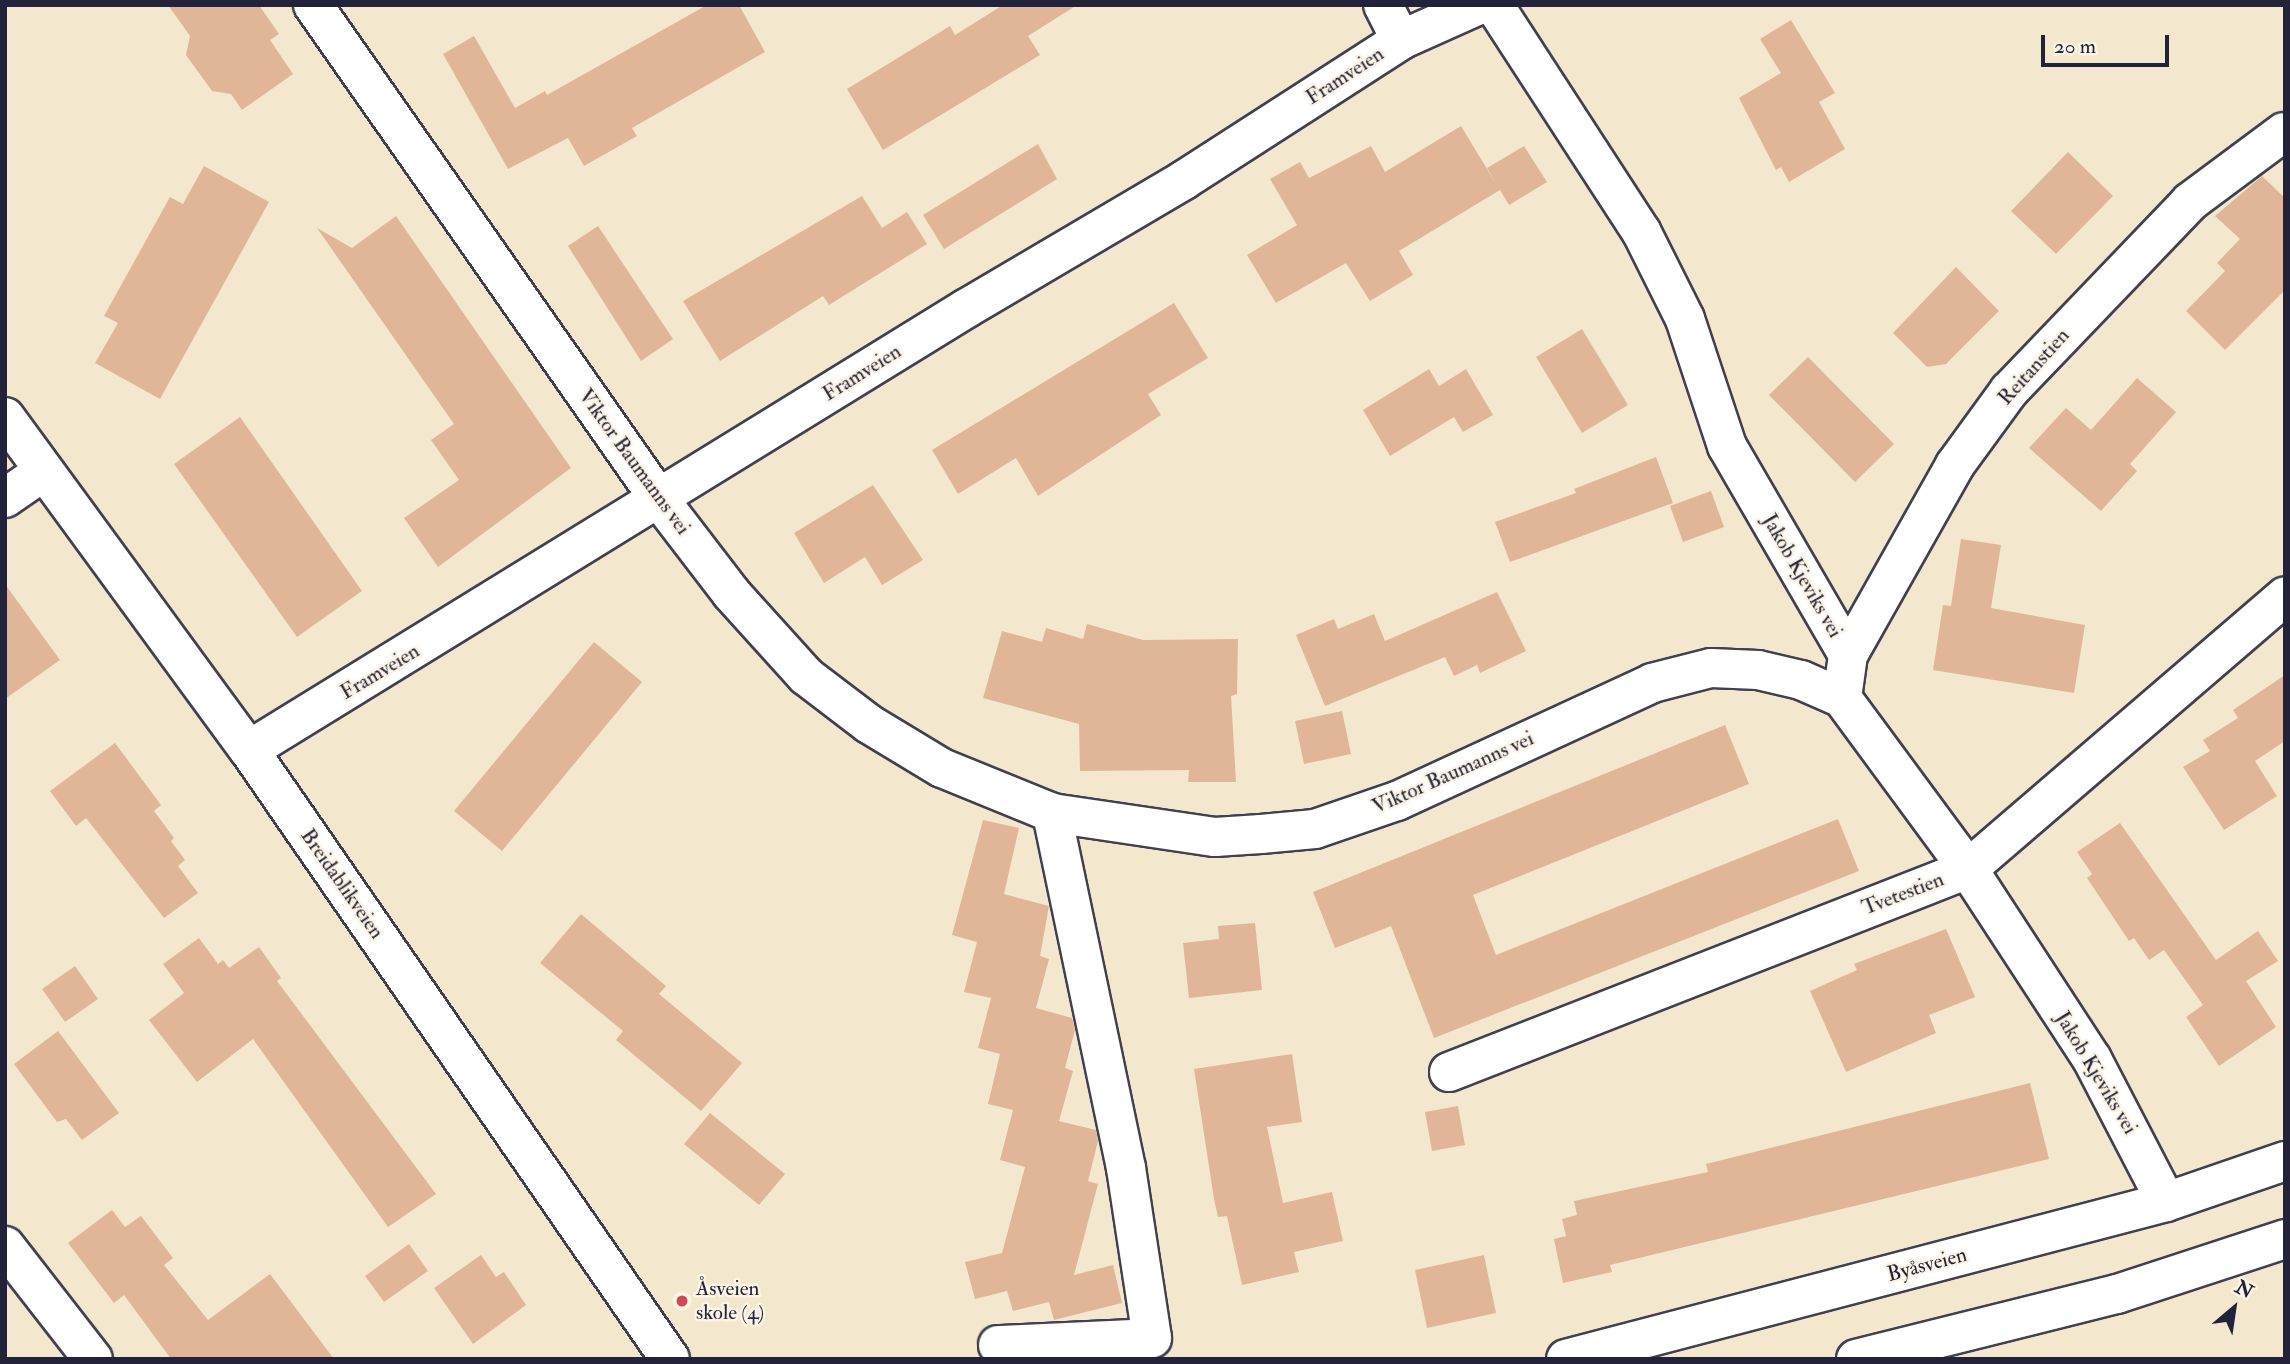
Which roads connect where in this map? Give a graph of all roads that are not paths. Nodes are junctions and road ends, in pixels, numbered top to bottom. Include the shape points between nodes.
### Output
1 (313, 5) edge
2 (1383, 5) edge
3 (1479, 5) edge
4 (1494, 5) edge
5 (1401, 40) junction
6 (2284, 132) edge
7 (5, 417) edge
8 (44, 471) junction
9 (5, 498) edge
10 (659, 499) junction
11 (2285, 596) edge
12 (1848, 655) junction
13 (1842, 698) junction
14 (249, 750) junction
15 (1052, 813) junction
16 (1968, 869) junction
17 (1449, 1072) dead end
18 (2285, 1161) edge
19 (2166, 1202) junction
20 (2285, 1239) edge
21 (5, 1246) edge
22 (998, 1345) dead end
23 (93, 1359) edge
24 (670, 1359) edge
25 (1566, 1359) edge
26 (1856, 1359) edge

1 - 10 street, Viktor Baumanns vei
2 - 5 street
3 - 5 street, Framveien
4 - 12 street, Jakob Kjeviks vei via 1641,231 1685,320 1727,446
5 - 10 street, Framveien via 1184,180
6 - 12 street, Reitanstien via 2190,202 2008,391 1955,465
7 - 8 street, Breidablikveien
8 - 9 street
8 - 14 street, Breidablikveien
10 - 14 street, Framveien
10 - 15 street, Viktor Baumanns vei via 731,593 806,676 869,724 942,768
11 - 16 street, Tvetestien
12 - 13 street, Jakob Kjeviks vei
13 - 15 street, Viktor Baumanns vei via 1801,680 1758,670 1711,668 1652,683 1396,801 1315,829 1215,837
13 - 16 street, Jakob Kjeviks vei
14 - 24 street, Breidablikveien
15 - 22 street via 1126,1168 1153,1338
16 - 17 street, Tvetestien
16 - 19 street, Jakob Kjeviks vei via 2092,1059
18 - 19 street, Byåsveien
19 - 25 street, Byåsveien
20 - 26 street via 2117,1294
21 - 23 street

